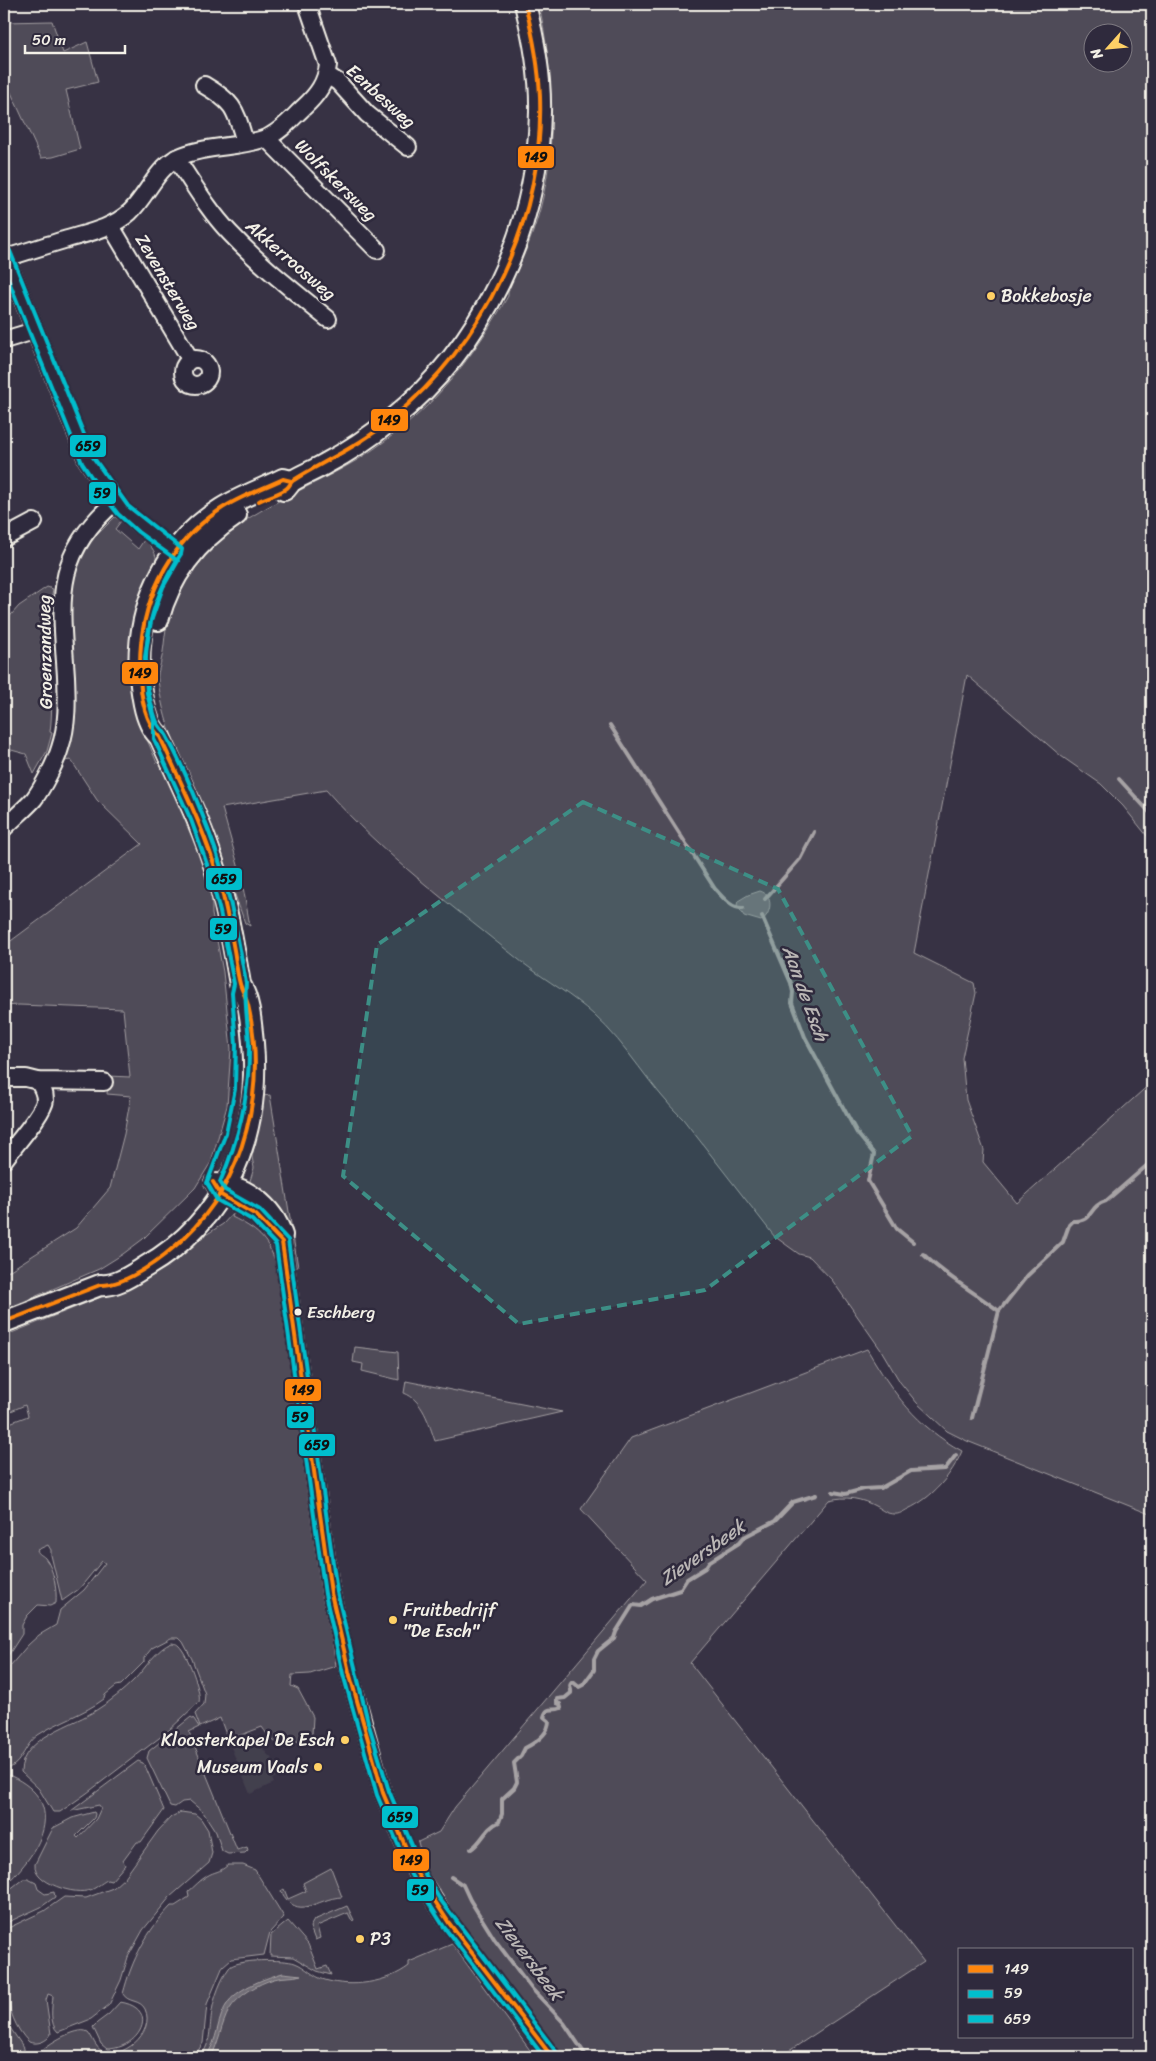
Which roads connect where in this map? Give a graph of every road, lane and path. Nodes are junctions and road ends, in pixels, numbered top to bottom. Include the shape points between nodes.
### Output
1 (307, 4) edge
2 (525, 4) edge
3 (327, 75) junction
4 (204, 85) dead end
5 (266, 138) junction
6 (245, 142) junction
7 (408, 147) dead end
8 (176, 158) junction
9 (111, 226) junction
10 (377, 250) dead end
11 (5, 256) edge
12 (328, 319) dead end
13 (34, 331) junction
14 (4, 340) edge
15 (190, 359) dead end
16 (115, 502) junction
17 (34, 522) dead end
18 (4, 538) edge
19 (181, 555) junction
20 (4, 828) edge
21 (4, 1078) edge
22 (38, 1081) junction
23 (104, 1082) dead end
24 (4, 1160) edge
25 (221, 1186) junction
26 (4, 1322) edge
27 (552, 2057) edge

1 - 3 street via 328,65
2 - 19 main road via 540,84 538,149 525,217 495,292 459,348 409,404 354,447 291,481 283,479 221,509 189,535
3 - 5 street via 309,102
3 - 7 street, Eenbesweg via 338,82 367,114
4 - 6 street via 232,105
5 - 6 street
5 - 10 street, Wolfskersweg
6 - 8 street
8 - 9 street via 160,172 130,212
8 - 12 street, Akkerroosweg via 228,232
9 - 11 street
9 - 15 street, Zevensterweg
11 - 13 street
13 - 14 street
13 - 16 street via 87,460
16 - 19 street via 138,524
16 - 20 street, Groenzandweg via 88,531 68,563 62,592 68,709 60,748 34,798
17 - 18 street
19 - 25 main road via 154,635 151,671 162,729 160,737 213,860 240,984 243,1058 240,1105
21 - 22 street
22 - 23 street
22 - 24 street via 44,1090 45,1102
25 - 26 main road via 171,1236 139,1260 104,1278 100,1285
25 - 27 street via 282,1242 331,1593 355,1698 383,1793 416,1872 448,1923

